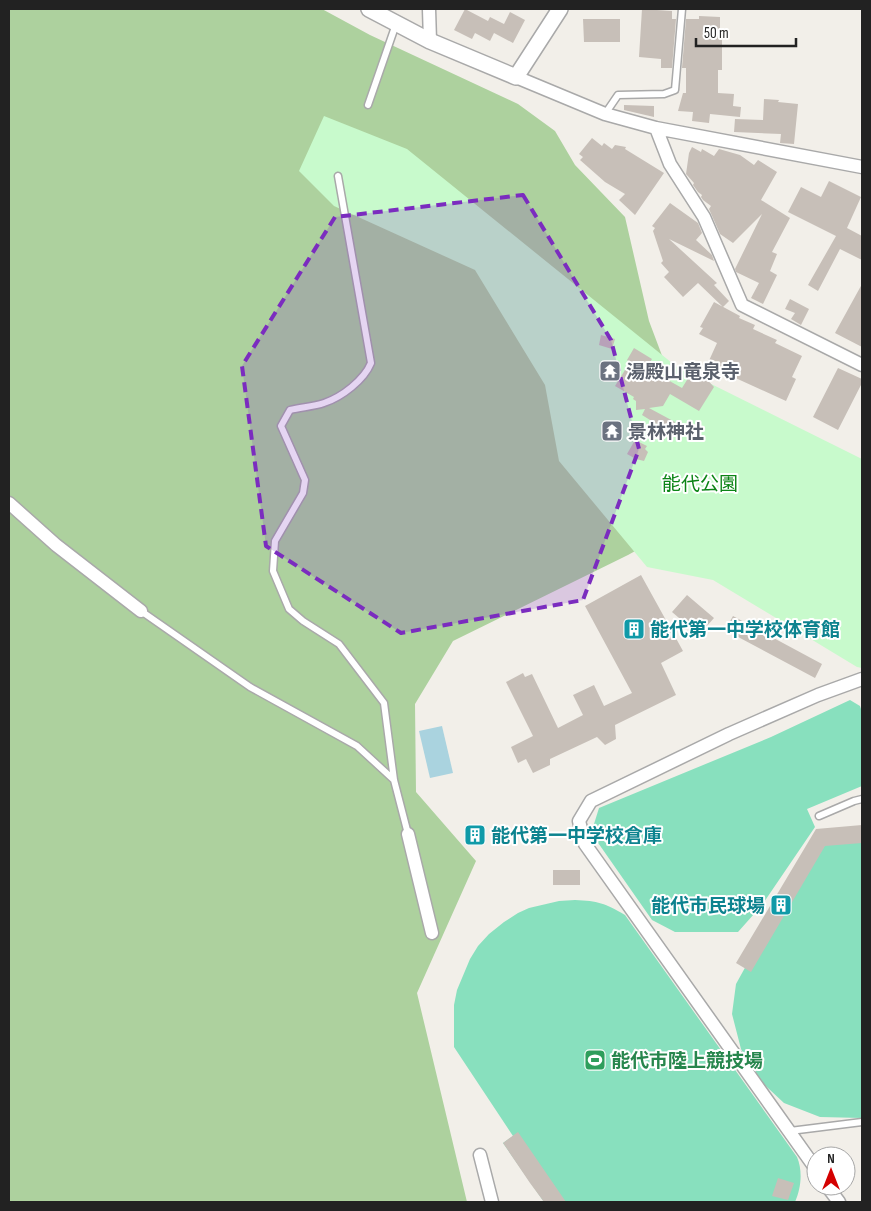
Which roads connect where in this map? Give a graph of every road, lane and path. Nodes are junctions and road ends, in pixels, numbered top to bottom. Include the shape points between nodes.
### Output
1 (369, 9) edge
2 (429, 9) edge
3 (560, 9) edge
4 (682, 9) edge
5 (397, 23) junction
6 (430, 41) junction
7 (516, 77) junction
8 (368, 105) dead end
9 (605, 114) junction
10 (656, 128) junction
11 (862, 167) edge
12 (338, 176) dead end
13 (862, 365) edge
14 (9, 503) edge
15 (141, 611) joint
16 (862, 679) edge
17 (394, 780) junction
18 (862, 800) edge
19 (819, 816) dead end
20 (408, 834) joint
21 (432, 933) dead end
22 (862, 1122) edge
23 (790, 1131) junction
24 (806, 1154) edge
25 (480, 1155) dead end
26 (492, 1202) edge

1 - 5 street
2 - 6 street
3 - 7 street
4 - 9 lane via 675,90 664,94 618,95
5 - 6 street
5 - 8 lane
6 - 7 street
7 - 9 street
9 - 10 street
10 - 11 street
10 - 13 street via 670,164 704,217 742,305
12 - 17 lane via 371,363 367,373 351,388 325,403 290,410 281,426 305,480 303,493 275,541 273,571 288,610 339,644 384,703
14 - 15 street via 56,545
15 - 17 lane via 250,687 357,746
16 - 23 street via 729,734 591,801 579,821 585,844
17 - 20 lane
18 - 19 lane
20 - 21 street
22 - 23 lane
23 - 24 street
25 - 26 street

